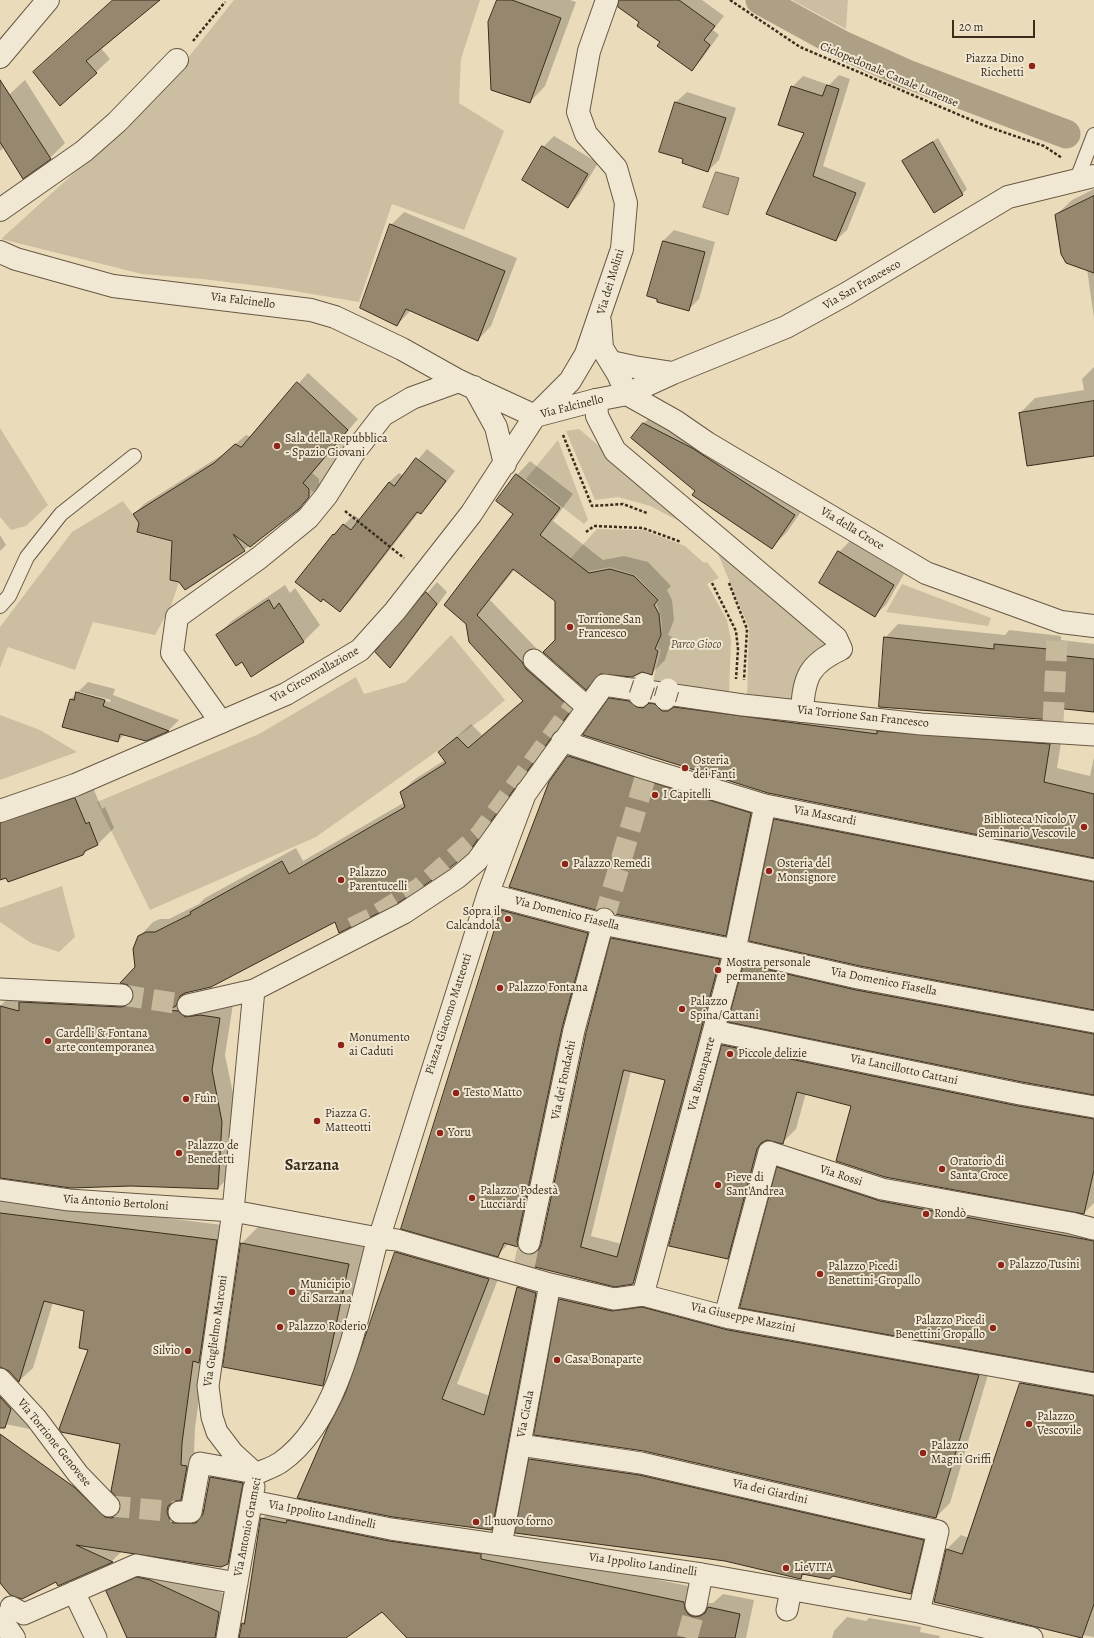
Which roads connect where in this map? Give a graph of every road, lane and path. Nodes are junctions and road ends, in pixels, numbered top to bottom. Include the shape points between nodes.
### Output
1 (48, 0) edge
2 (607, 0) edge
3 (730, 0) edge
4 (225, 2) dead end
5 (0, 57) edge
6 (177, 60) joint
7 (1094, 135) edge
8 (1050, 150) dead end
9 (1086, 177) edge
10 (0, 210) edge
11 (0, 252) edge
12 (600, 319) junction
13 (612, 362) junction
14 (673, 373) junction
15 (467, 384) junction
16 (627, 394) junction
17 (596, 400) junction
18 (535, 416) junction
19 (561, 431) dead end
20 (134, 456) dead end
21 (505, 464) junction
22 (326, 496) junction
23 (649, 514) dead end
24 (586, 532) dead end
25 (686, 544) dead end
26 (424, 573) junction
27 (727, 578) dead end
28 (712, 583) dead end
29 (0, 606) edge
30 (1094, 626) edge
31 (534, 660) dead end
32 (738, 704) junction
33 (587, 708) junction
34 (802, 711) junction
35 (221, 722) junction
36 (1094, 735) edge
37 (562, 741) junction
38 (526, 792) junction
39 (766, 805) junction
40 (0, 811) edge
41 (1094, 870) edge
42 (488, 894) junction
43 (603, 921) junction
44 (735, 950) junction
45 (0, 988) edge
46 (254, 990) junction
47 (122, 995) tunnel mouth
48 (188, 1005) tunnel mouth
49 (1094, 1022) edge
50 (714, 1031) junction
51 (1094, 1107) edge
52 (0, 1190) edge
53 (233, 1211) junction
54 (1088, 1228) edge
55 (387, 1239) junction
56 (529, 1243) tunnel mouth
57 (550, 1284) junction
58 (644, 1295) junction
59 (725, 1316) junction
60 (0, 1380) edge
61 (1094, 1384) edge
62 (520, 1446) junction
63 (256, 1474) junction
64 (252, 1502) junction
65 (109, 1506) tunnel mouth
66 (179, 1512) tunnel mouth
67 (501, 1545) junction
68 (702, 1574) junction
69 (237, 1583) junction
70 (791, 1590) junction
71 (74, 1592) junction
72 (696, 1604) tunnel mouth
73 (788, 1610) dead end
74 (919, 1612) junction
75 (7, 1626) edge
76 (96, 1638) edge
77 (226, 1638) edge
78 (1032, 1638) edge

1 - 5 street
2 - 12 street, Via dei Molini via 589,51 578,112 586,134 616,168 626,203 622,249
3 - 8 path, Ciclopedonale Canale Lunense via 800,47 983,125
4 - 6 path
6 - 10 street via 117,122 84,151
7 - 9 lane
9 - 14 street, Via San Francesco via 1008,197 793,323
11 - 15 street, Via Falcinello via 16,259 113,286 311,310 335,317
12 - 13 street via 602,348
12 - 18 street, Via dei Molini via 586,354 570,381
13 - 14 street
13 - 16 street
14 - 16 street, Via San Francesco
15 - 18 street, Via Falcinello
15 - 21 street via 496,427
15 - 22 street via 412,398 383,415 352,455
16 - 17 street, Via Falcinello
16 - 30 street, Via della Croce via 926,573 1061,622
17 - 18 street, Via Falcinello
17 - 34 street via 597,416 615,451 836,638 842,649 830,654 810,672 803,687
18 - 21 street, Via Circonvallazione
19 - 23 path via 592,506 623,504
20 - 29 lane via 61,514 27,557 9,596
21 - 26 street, Via Circonvallazione via 471,514
22 - 26 path
22 - 35 street via 308,518 259,558 177,617 172,653
24 - 25 path via 594,526 643,528
26 - 35 street, Via Circonvallazione via 360,650 286,694
27 - 32 path via 747,628
28 - 32 path via 736,630
31 - 33 street
32 - 33 street, Via Torrione San Francesco via 604,685
32 - 34 street, Via Torrione San Francesco
33 - 37 street, Via Torrione San Francesco
34 - 36 street, Via Torrione San Francesco via 921,724
35 - 40 street, Via Circonvallazione via 75,786
37 - 38 street, Piazza Giacomo Matteotti
37 - 39 street, Via Mascardi via 646,774
38 - 42 street, Piazza Giacomo Matteotti
38 - 46 street, Piazza Giacomo Matteotti via 477,861 435,894 379,927
39 - 41 street, Via Mascardi
39 - 44 street, Via Buonaparte
42 - 43 street, Via Domenico Fiasella
42 - 55 street, Piazza Giacomo Matteotti via 382,1232
43 - 44 street, Via Domenico Fiasella
43 - 56 street, Via dei Fondachi via 574,1030
44 - 49 street, Via Domenico Fiasella via 858,978
44 - 50 street, Via Buonaparte
45 - 47 street
46 - 48 street, Piazza Giacomo Matteotti
46 - 53 street
50 - 51 street, Via Lancillotto Cattani
50 - 58 street, Via Buonaparte
52 - 53 street, Via Antonio Bertoloni via 70,1200
53 - 55 street
53 - 63 street, Via Guglielmo Marconi via 209,1367 208,1400 218,1432 233,1454
54 - 59 street, Via Rossi via 882,1189 769,1152
55 - 57 street, Via Giuseppe Mazzini via 523,1271
55 - 63 street, Via Antonio Gramsci via 337,1384 316,1422 292,1453 280,1463
57 - 58 street, Via Giuseppe Mazzini via 614,1299
57 - 62 street, Via Cicala
58 - 59 street, Via Giuseppe Mazzini
59 - 61 street, Via Giuseppe Mazzini
60 - 65 street, Via Torrione Genovese via 36,1418 78,1474
62 - 67 street, Via Cicala
62 - 74 street, Via dei Giardini via 641,1463 938,1531
63 - 64 street, Via Antonio Gramsci
63 - 66 street via 200,1463 191,1512
64 - 67 street, Via Ippolito Landinelli via 390,1529
64 - 69 street, Via Antonio Gramsci
67 - 68 street, Via Ippolito Landinelli
68 - 70 street, Via Ippolito Landinelli
68 - 72 street
69 - 71 street via 136,1565
69 - 77 street, Via Antonio Gramsci
70 - 73 street
70 - 74 street, Via Ippolito Landinelli
71 - 75 street via 24,1614
71 - 76 street
74 - 78 street, Via Ippolito Landinelli

